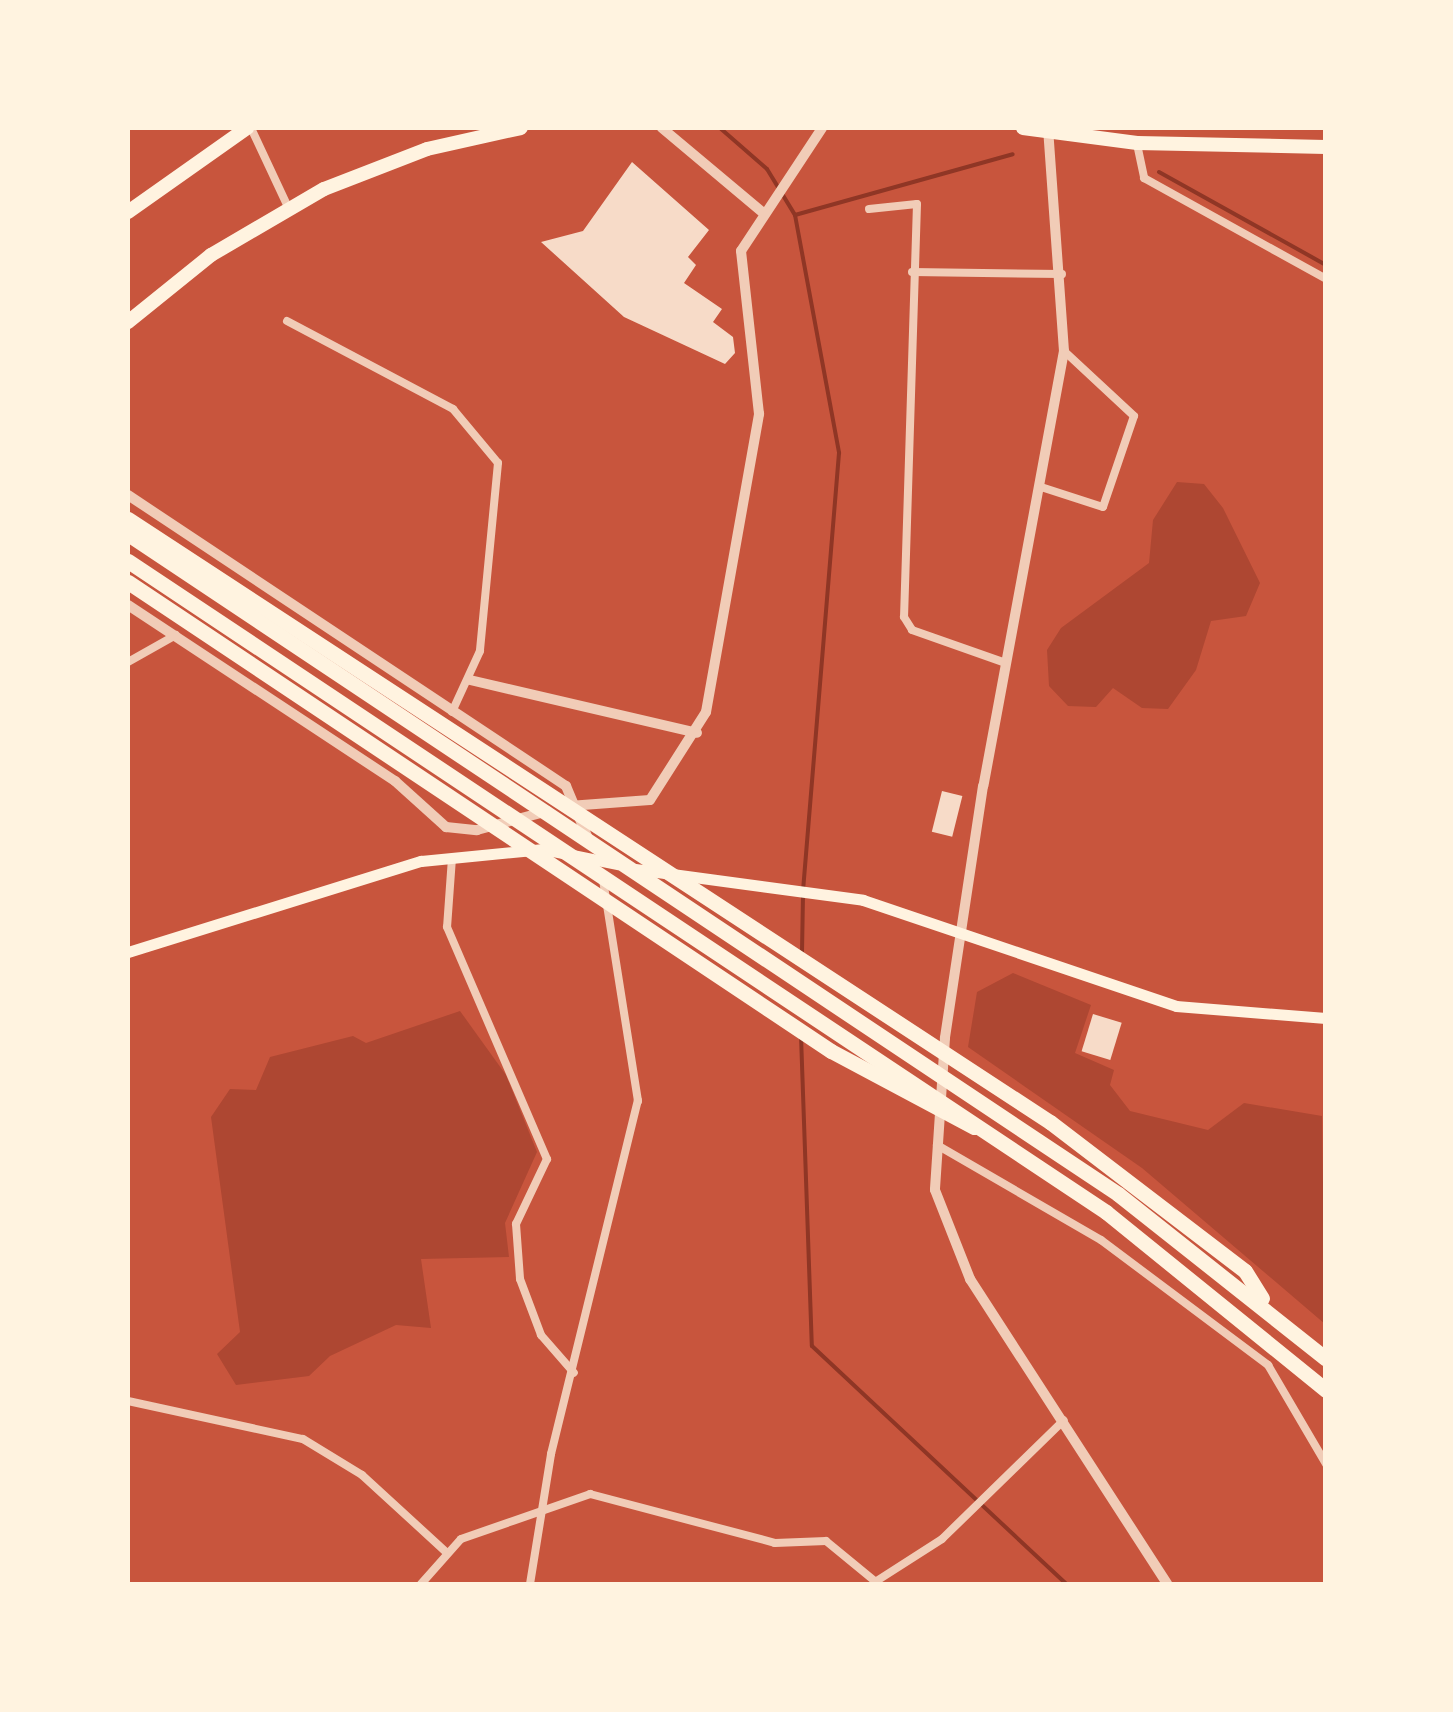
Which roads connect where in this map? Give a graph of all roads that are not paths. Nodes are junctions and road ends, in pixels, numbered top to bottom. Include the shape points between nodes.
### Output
1 (249, 128) edge
2 (521, 128) edge
3 (662, 128) edge
4 (822, 128) edge
5 (1023, 128) edge
6 (1048, 129) edge
7 (1137, 143) junction
8 (1326, 147) edge
9 (765, 206) junction
10 (289, 209) junction
11 (868, 209) dead end
12 (128, 212) edge
13 (912, 272) junction
14 (1062, 274) junction
15 (1326, 279) edge
16 (288, 321) dead end
17 (128, 322) edge
18 (1064, 351) junction
19 (1042, 488) junction
20 (128, 494) edge
21 (128, 520) edge
22 (128, 534) edge
23 (128, 560) edge
24 (128, 582) edge
25 (128, 605) edge
26 (176, 636) junction
27 (128, 662) edge
28 (1003, 662) junction
29 (470, 680) junction
30 (452, 712) junction
31 (696, 733) junction
32 (578, 805) junction
33 (452, 856) junction
34 (595, 859) junction
35 (963, 930) junction
36 (128, 952) edge
37 (1326, 1018) edge
38 (987, 1130) junction
39 (936, 1144) junction
40 (1270, 1310) junction
41 (1326, 1360) edge
42 (574, 1373) junction
43 (1326, 1390) edge
44 (128, 1402) edge
45 (1064, 1420) junction
46 (1326, 1464) edge
47 (548, 1502) junction
48 (447, 1553) junction
49 (874, 1583) edge
50 (421, 1584) edge
51 (530, 1584) edge
52 (1167, 1584) edge

1 - 10 street
1 - 12 highway
2 - 10 highway via 392,160
3 - 9 street
4 - 9 street
5 - 6 highway
6 - 7 highway
6 - 14 street
7 - 8 highway
7 - 15 street via 1144,178
9 - 31 street via 737,274 758,387 757,440 722,654
10 - 17 highway
11 - 13 street via 916,204
13 - 14 street
13 - 28 street via 904,617 912,630
14 - 18 street
16 - 29 street via 452,409 498,462 480,651
18 - 19 street
18 - 19 street via 1134,416 1102,506
19 - 28 street
20 - 30 street
21 - 40 highway via 1050,1122 1245,1272
22 - 40 highway via 951,1080
23 - 38 highway
24 - 38 highway via 885,1086
25 - 26 street
26 - 27 street
26 - 32 street via 395,781 446,827 507,825
28 - 35 street
29 - 30 street
29 - 31 street
30 - 32 street via 566,786
31 - 32 street via 650,800
32 - 34 street
33 - 34 main road via 543,850
33 - 36 main road via 356,876
33 - 42 street via 447,927 547,1159 516,1224 520,1279 541,1335
34 - 35 main road via 776,884
34 - 42 street via 638,1101
35 - 37 main road via 1176,1006
35 - 39 street
38 - 43 highway via 1210,1291
39 - 45 street via 937,1201 956,1254
39 - 46 street via 1101,1240 1268,1364
40 - 41 highway
42 - 47 street
44 - 48 street via 304,1440 362,1475
45 - 49 street via 942,1539
45 - 52 street
47 - 48 street
47 - 49 street via 590,1494 775,1543 826,1541
47 - 51 street
48 - 50 street

